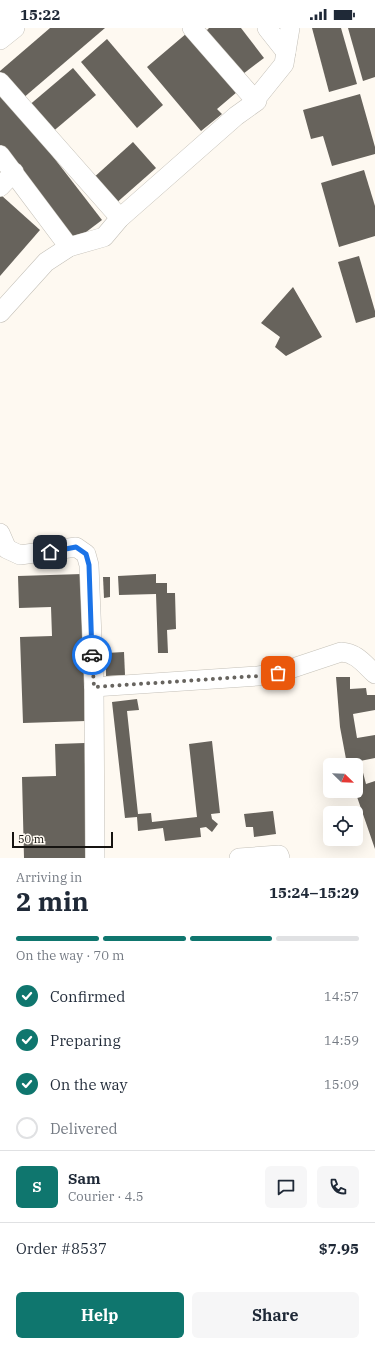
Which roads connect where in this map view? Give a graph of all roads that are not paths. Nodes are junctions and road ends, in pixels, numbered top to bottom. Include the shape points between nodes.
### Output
1 (15, 28) edge
2 (192, 28) edge
3 (267, 28) edge
4 (290, 28) edge
5 (0, 40) edge
6 (286, 52) junction
7 (0, 82) edge
8 (255, 100) junction
9 (0, 155) edge
10 (14, 172) junction
11 (0, 187) edge
12 (120, 218) junction
13 (69, 247) junction
14 (0, 313) edge
15 (0, 533) edge
16 (375, 674) edge
17 (94, 687) junction
18 (95, 858) edge
19 (239, 858) edge
20 (280, 858) edge

1 - 5 street
2 - 8 street
3 - 6 street
4 - 6 street
6 - 8 street via 284,64
7 - 12 street
8 - 12 street via 257,101 236,116
9 - 10 street
10 - 11 street
10 - 13 street
12 - 13 street via 104,237
13 - 14 street via 46,262
15 - 17 street via 7,549 20,555 76,547 86,554 89,565
16 - 17 street via 356,656 341,652 278,673 258,676
17 - 18 street
19 - 20 street via 280,855

